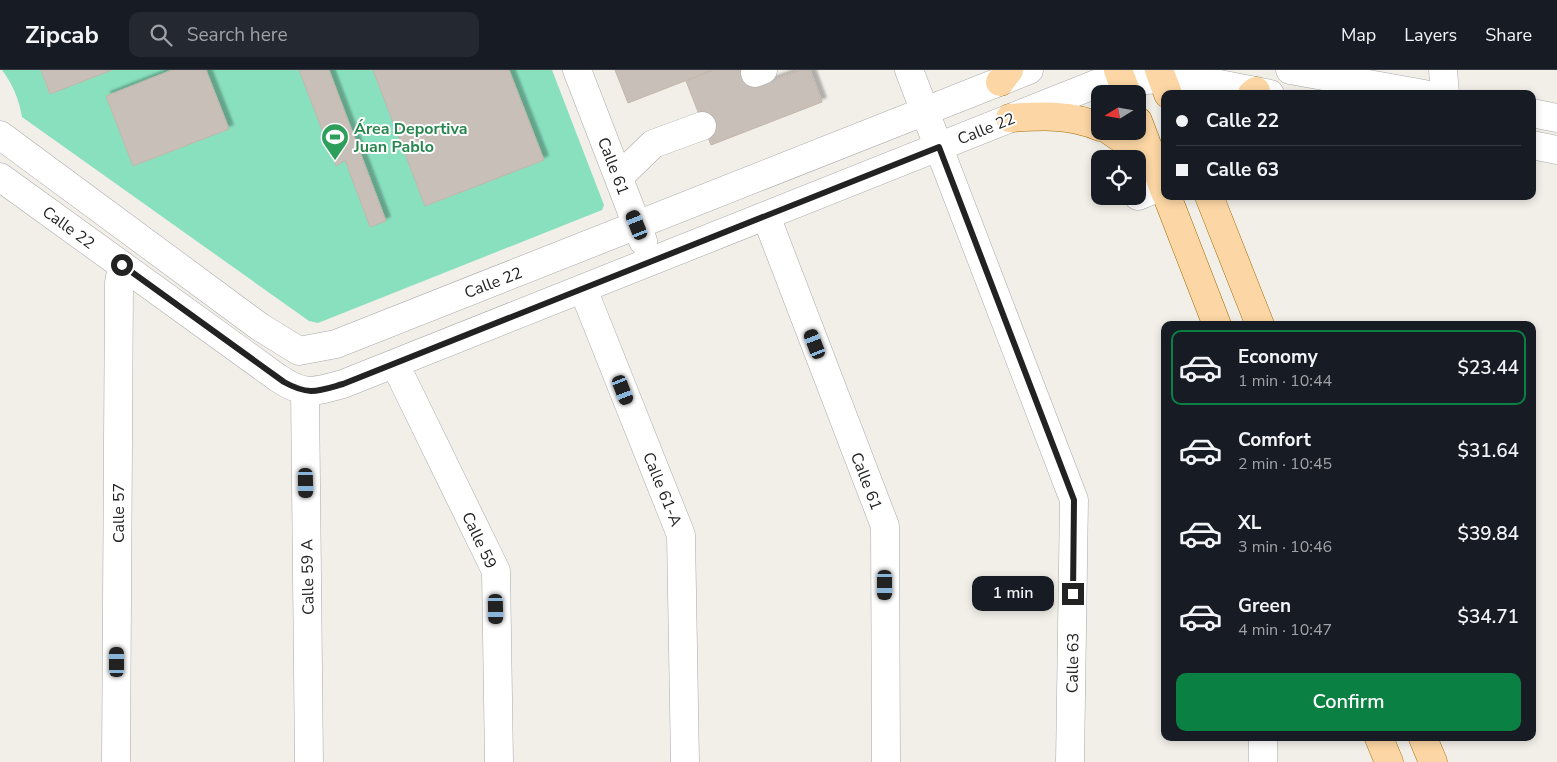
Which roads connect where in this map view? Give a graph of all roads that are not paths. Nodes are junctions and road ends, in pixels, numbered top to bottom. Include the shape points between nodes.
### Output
1 (577, 70) edge
2 (909, 70) edge
3 (1029, 70) edge
4 (1290, 70) edge
5 (1443, 70) edge
6 (1004, 76) edge
7 (1163, 81) edge
8 (1122, 82) edge
9 (1246, 90) edge
10 (1402, 90) edge
11 (1445, 90) edge
12 (925, 111) junction
13 (1536, 114) edge
14 (1010, 118) junction
15 (1557, 118) edge
16 (1091, 123) edge
17 (702, 126) dead end
18 (0, 135) edge
19 (1124, 140) edge
20 (1145, 140) edge
21 (939, 147) junction
22 (1536, 147) edge
23 (1557, 150) edge
24 (1152, 159) junction
25 (0, 177) edge
26 (619, 177) junction
27 (1161, 181) edge
28 (1161, 192) edge
29 (1146, 195) edge
30 (1168, 200) edge
31 (1211, 200) edge
32 (766, 216) junction
33 (637, 225) junction
34 (651, 261) junction
35 (122, 265) junction
36 (583, 289) junction
37 (1215, 321) edge
38 (1258, 321) edge
39 (395, 364) junction
40 (305, 392) junction
41 (1263, 741) edge
42 (1380, 741) edge
43 (1424, 741) edge
44 (116, 762) edge
45 (308, 762) edge
46 (499, 762) edge
47 (685, 762) edge
48 (886, 762) edge
49 (1070, 762) edge
50 (1263, 762) edge
51 (1389, 762) edge
52 (1433, 762) edge

1 - 26 street, Calle 61
2 - 12 street, Calle 63
3 - 6 street, Calle 22
4 - 10 street
5 - 11 street
6 - 12 street, Calle 22
7 - 8 street, Calle 22
7 - 9 street, Calle 22 via 1184,77
8 - 14 street, Calle 22 via 1096,84
12 - 21 street, Calle 63
12 - 33 street, Calle 22
13 - 15 street
14 - 16 main road via 1068,117
14 - 21 street, Calle 22
17 - 26 street via 653,144
18 - 33 street, Calle 22 via 260,327 299,351 336,344
19 - 24 main road
20 - 24 main road
21 - 32 street, Calle 22
21 - 49 street, Calle 63 via 1074,500
22 - 23 street
24 - 27 main road
25 - 35 street, Calle 22
26 - 33 street, Calle 61
28 - 29 street
30 - 37 main road
31 - 38 main road
32 - 34 street, Calle 22
32 - 48 street, Calle 61 via 885,526
33 - 34 street, Calle 61
34 - 36 street, Calle 22
35 - 40 street, Calle 22 via 278,378
35 - 44 street, Calle 57 via 119,293
36 - 39 street, Calle 22
36 - 47 street, Calle 61-A via 680,535
39 - 40 street, Calle 22 via 343,384
39 - 46 street, Calle 59 via 496,571
40 - 45 street, Calle 59 A
41 - 50 street
42 - 51 main road
43 - 52 main road

